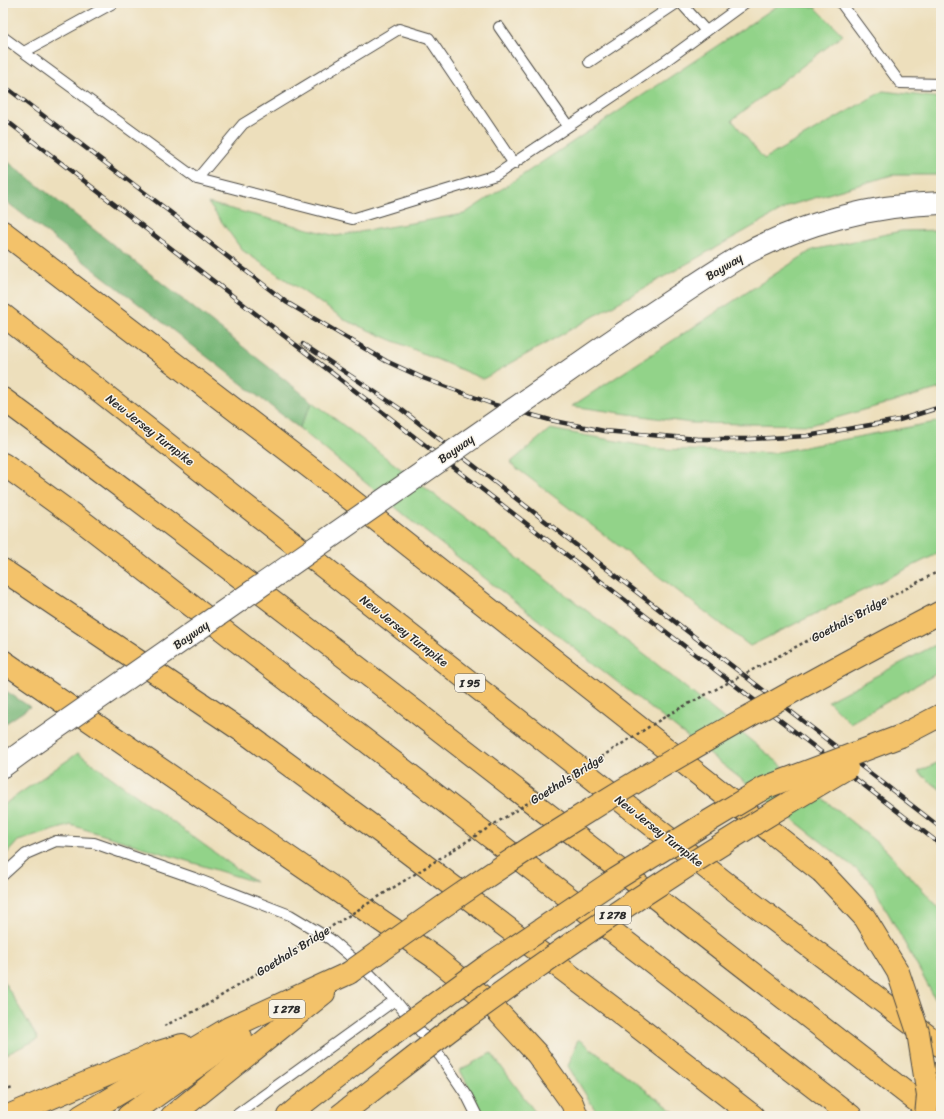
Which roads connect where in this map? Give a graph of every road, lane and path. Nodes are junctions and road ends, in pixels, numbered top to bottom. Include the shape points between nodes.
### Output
1 (113, 3) edge
2 (677, 3) edge
3 (681, 3) edge
4 (745, 3) edge
5 (841, 3) edge
6 (499, 28) dead end
7 (706, 31) junction
8 (3, 37) edge
9 (24, 52) junction
10 (589, 62) dead end
11 (941, 84) edge
12 (568, 126) junction
13 (514, 164) junction
14 (197, 179) junction
15 (941, 203) edge
16 (3, 232) edge
17 (3, 315) edge
18 (3, 399) edge
19 (3, 464) edge
20 (3, 570) edge
21 (941, 570) edge
22 (941, 612) edge
23 (3, 661) edge
24 (941, 715) edge
25 (902, 736) junction
26 (3, 766) edge
27 (3, 875) edge
28 (349, 973) junction
29 (395, 1000) junction
30 (204, 1006) dead end
31 (220, 1041) junction
32 (941, 1046) edge
33 (294, 1111) edge
34 (8, 1116) edge
35 (82, 1116) edge
36 (128, 1116) edge
37 (172, 1116) edge
38 (235, 1116) edge
39 (339, 1116) edge
40 (477, 1116) edge
41 (577, 1116) edge
42 (753, 1116) edge
43 (851, 1116) edge
44 (926, 1116) edge
45 (936, 1116) edge

1 - 9 lane
2 - 10 lane
3 - 7 lane
4 - 7 lane
5 - 11 lane via 900,83
6 - 12 lane
7 - 12 lane
8 - 9 lane
9 - 14 lane
12 - 13 lane
13 - 14 lane via 496,176 352,219
13 - 14 lane via 429,38 399,29 243,124
15 - 26 street, Bayway, bridge via 918,203 873,210 827,221 784,236 742,256 577,365
16 - 44 highway, bridge via 316,472 822,872 865,918 898,972 918,1032 928,1095
17 - 32 highway, New Jersey Turnpike / I 95 via 726,883
18 - 45 highway via 424,719
19 - 43 highway via 100,535
20 - 42 highway via 263,746 419,861
21 - 30 path, Goethals Bridge, bridge via 671,713
22 - 28 highway, bridge via 797,689 620,791 491,874
23 - 41 highway via 434,957 489,1002 537,1054 572,1104
24 - 25 highway, I 278
25 - 33 highway, bridge via 764,788 709,821 592,895 483,970 372,1050
25 - 39 highway, I 278, bridge via 780,807 670,876 460,1022
27 - 29 lane via 26,854 56,842 94,843 290,915 330,939 364,968
28 - 31 highway via 228,1028
28 - 37 highway
29 - 38 lane
29 - 40 lane via 440,1056
31 - 34 highway via 159,1052
31 - 35 highway
31 - 36 highway

